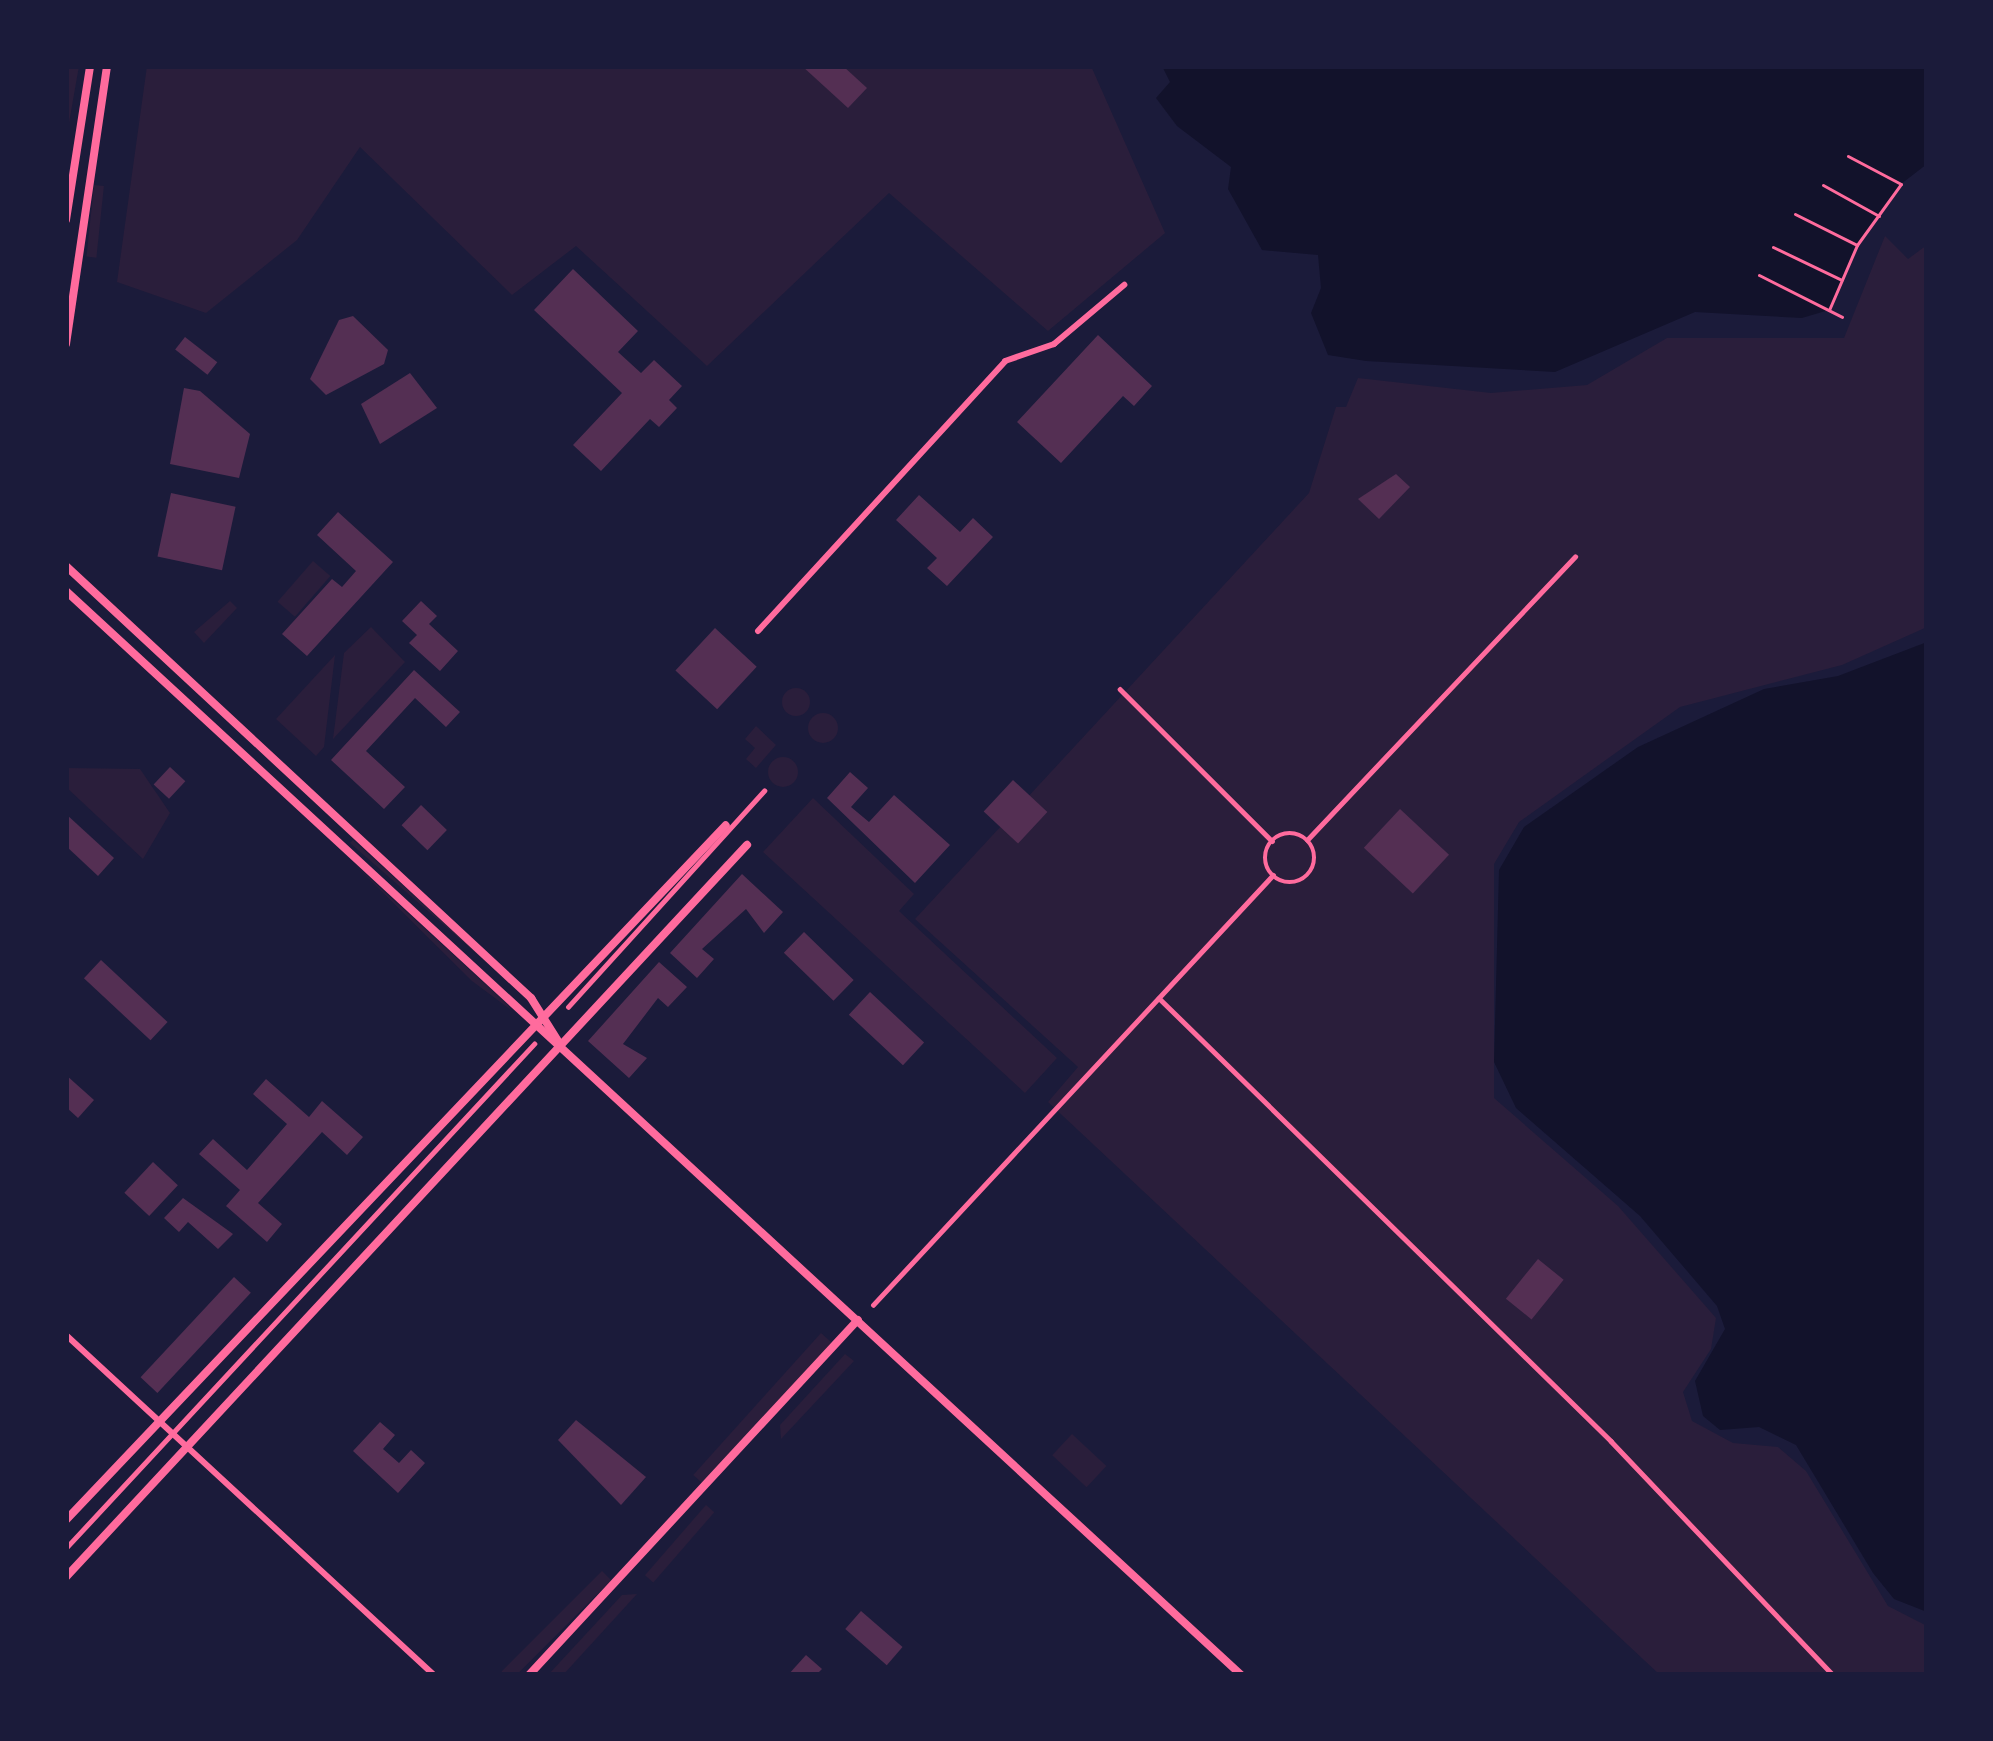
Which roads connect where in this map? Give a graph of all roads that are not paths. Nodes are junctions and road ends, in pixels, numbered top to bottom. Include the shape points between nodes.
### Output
1 (90, 66) edge
2 (107, 66) edge
3 (66, 220) edge
4 (71, 279) edge
5 (1124, 285) dead end
6 (66, 344) edge
7 (1575, 557) dead end
8 (66, 566) edge
9 (74, 575) junction
10 (66, 587) edge
11 (758, 632) dead end
12 (1120, 688) dead end
13 (764, 791) dead end
14 (726, 825) dead end
15 (1307, 840) junction
16 (1272, 841) junction
17 (747, 845) dead end
18 (1273, 875) junction
19 (1160, 998) junction
20 (568, 1007) dead end
21 (545, 1013) junction
22 (535, 1023) junction
23 (534, 1044) dead end
24 (562, 1047) junction
25 (873, 1305) dead end
26 (858, 1320) junction
27 (66, 1335) edge
28 (158, 1420) junction
29 (173, 1433) junction
30 (188, 1447) junction
31 (66, 1520) edge
32 (66, 1548) edge
33 (66, 1577) edge
34 (434, 1675) edge
35 (529, 1675) edge
36 (1241, 1675) edge
37 (1833, 1675) edge

1 - 3 main road
2 - 4 main road
4 - 6 main road
5 - 11 street via 1054,344 1005,361
7 - 15 street
8 - 9 main road
9 - 10 main road
9 - 21 main road
10 - 22 main road
12 - 16 street
13 - 20 street
14 - 21 main road
15 - 16 street via 1280,833
15 - 18 street via 1315,867 1301,882
16 - 18 street via 1265,848
17 - 24 main road
18 - 19 street
19 - 25 street
19 - 37 street via 1611,1441
21 - 22 main road
21 - 24 main road
22 - 24 main road
22 - 28 main road
23 - 29 street
24 - 26 main road
24 - 30 main road
26 - 35 main road
26 - 36 main road
27 - 28 street
28 - 29 street
28 - 31 main road
29 - 30 street
29 - 32 street
30 - 33 main road
30 - 34 street

